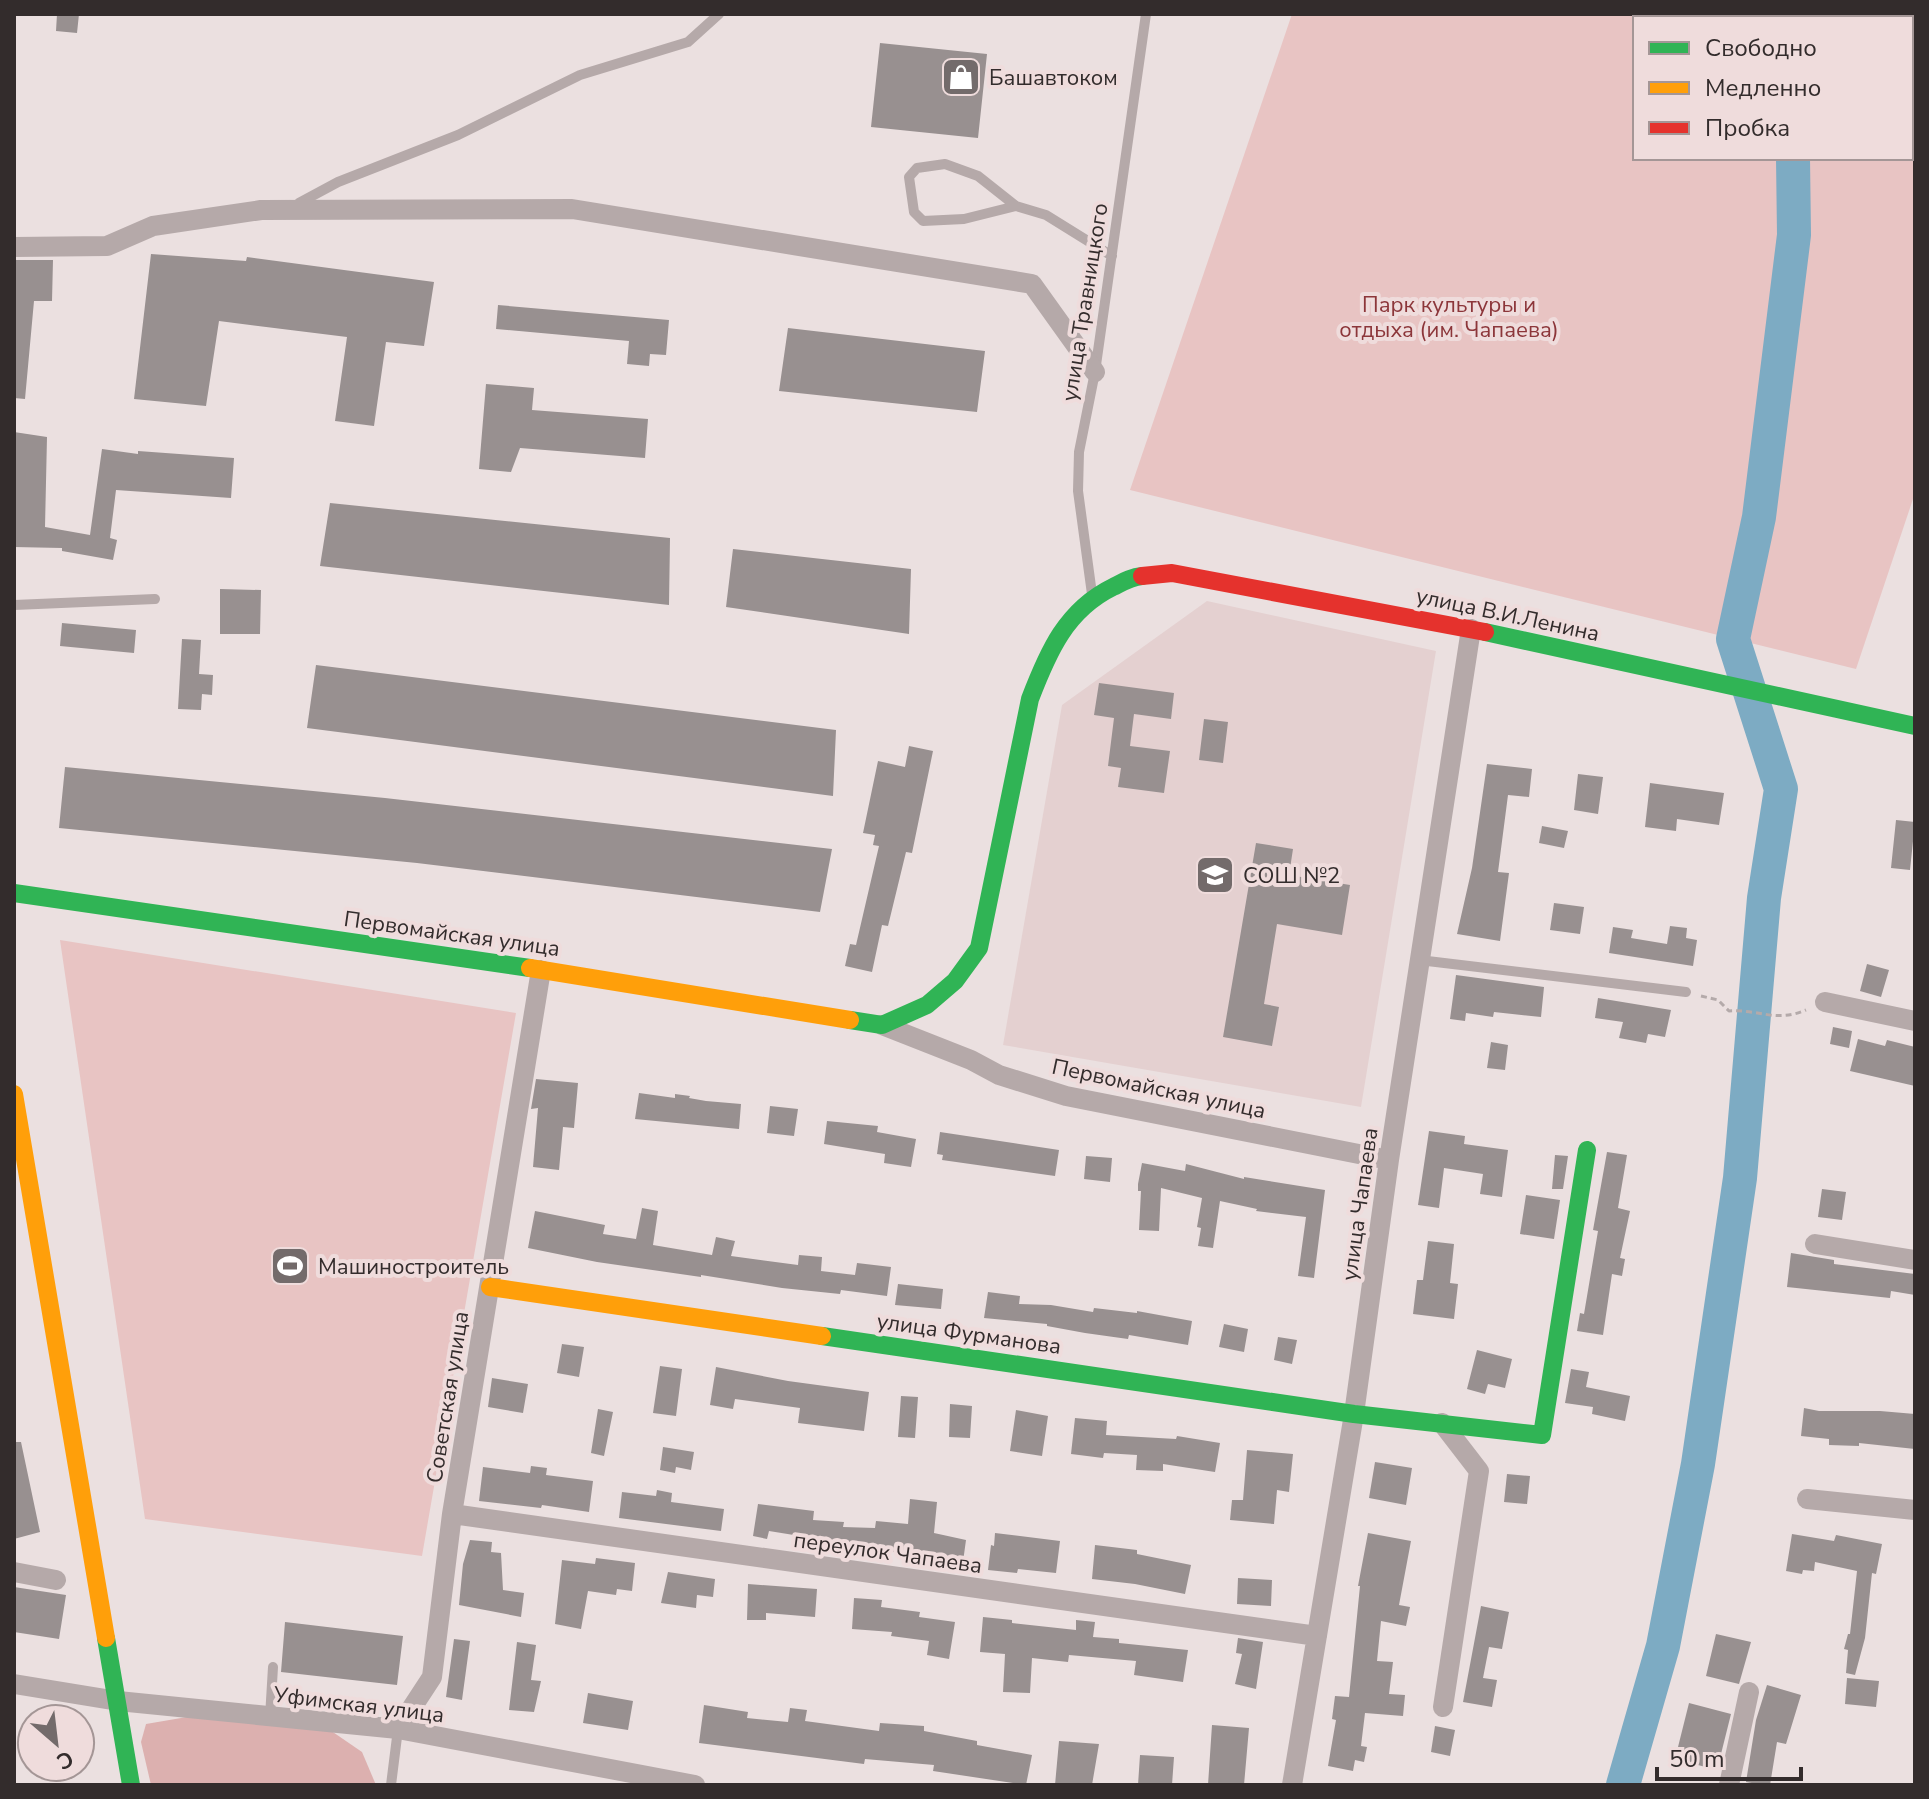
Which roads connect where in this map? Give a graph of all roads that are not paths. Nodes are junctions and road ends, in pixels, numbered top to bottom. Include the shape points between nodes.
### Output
1 (719, 14) edge
2 (1146, 14) edge
3 (1016, 206) junction
4 (296, 210) junction
5 (14, 247) edge
6 (1112, 256) junction
7 (1095, 372) junction
8 (1092, 597) junction
9 (155, 599) dead end
10 (14, 605) edge
11 (1471, 629) junction
12 (1915, 726) edge
13 (14, 893) edge
14 (1419, 960) junction
15 (541, 970) junction
16 (1686, 992) road end
17 (1825, 1002) road end
18 (1915, 1021) edge
19 (882, 1025) junction
20 (14, 1094) edge
21 (1587, 1150) dead end
22 (1389, 1160) junction
23 (22, 1183) edge
24 (1815, 1244) dead end
25 (1915, 1260) edge
26 (490, 1287) junction
27 (1354, 1414) junction
28 (1442, 1423) junction
29 (1807, 1499) dead end
30 (1915, 1510) edge
31 (452, 1514) junction
32 (14, 1572) edge
33 (56, 1580) dead end
34 (1317, 1636) junction
35 (273, 1667) dead end
36 (14, 1684) edge
37 (1749, 1692) dead end
38 (118, 1701) junction
39 (1443, 1707) dead end
40 (270, 1717) junction
41 (398, 1729) junction
42 (682, 1784) edge
43 (131, 1785) edge
44 (391, 1785) edge
45 (1292, 1785) edge
46 (1729, 1785) edge

1 - 4 lane via 688,42 580,75 458,135 338,182 299,203
2 - 6 lane, улица Травницкого
3 - 3 lane via 978,176 945,164 917,168 909,177 914,212 923,221 964,219
3 - 6 lane via 1046,215
4 - 5 street via 153,226 107,246
4 - 7 street via 572,209 1032,284
6 - 7 lane, улица Травницкого
7 - 8 lane, улица Травницкого via 1079,452 1078,491
8 - 11 main road, улица В.И.Ленина via 1132,577 1172,573
8 - 19 main road via 1068,622 1030,699 979,948 955,981 927,1005
9 - 10 lane
11 - 12 main road, улица В.И.Ленина
11 - 14 street, улица Чапаева
13 - 15 main road, Первомайская улица
14 - 16 lane
14 - 22 street, улица Чапаева
15 - 19 main road, Первомайская улица
15 - 26 street, Советская улица
17 - 18 street
19 - 22 street, Первомайская улица via 999,1075 1066,1096
20 - 23 main road
21 - 28 main road, улица Фурманова via 1542,1435
22 - 27 street, улица Чапаева
23 - 38 main road
24 - 25 street
26 - 27 main road, улица Фурманова
26 - 31 street, Советская улица
27 - 28 main road, улица Фурманова
27 - 34 street, улица Чапаева
28 - 39 street via 1479,1471
29 - 30 street
31 - 34 street, переулок Чапаева
31 - 41 street, Советская улица via 432,1677
32 - 33 street
34 - 45 street, улица Чапаева
35 - 40 lane
36 - 38 street, Уфимская улица
37 - 46 street
38 - 40 street, Уфимская улица
38 - 43 main road
40 - 41 street, Уфимская улица
41 - 42 street, Уфимская улица
41 - 44 lane

